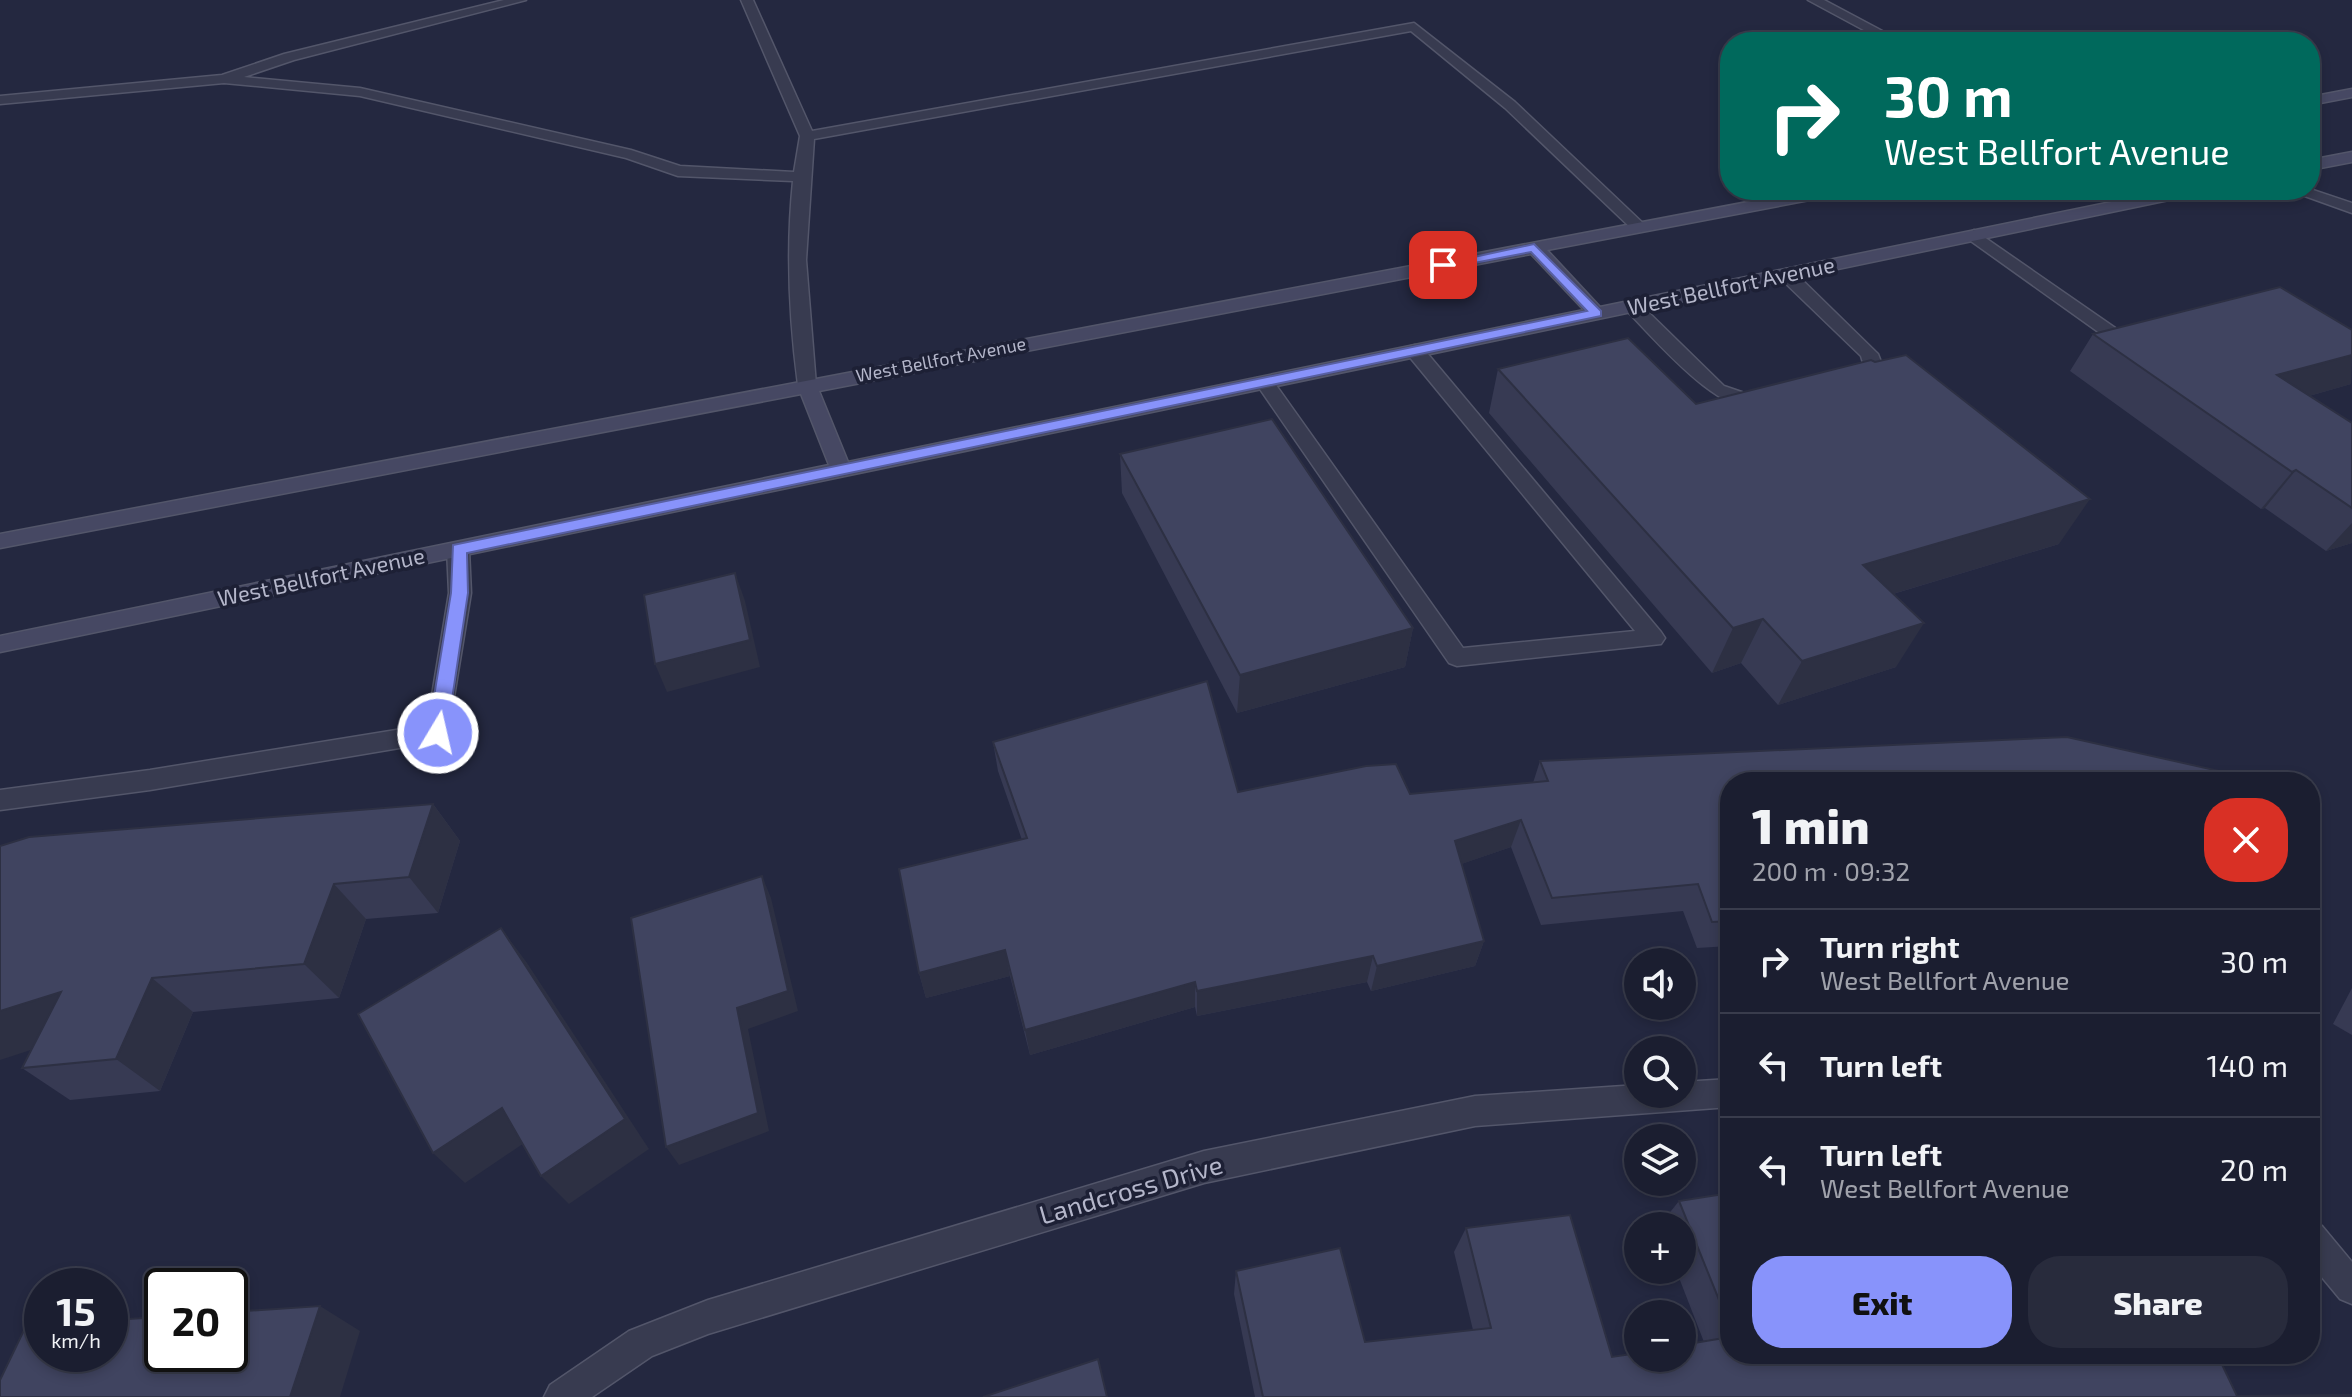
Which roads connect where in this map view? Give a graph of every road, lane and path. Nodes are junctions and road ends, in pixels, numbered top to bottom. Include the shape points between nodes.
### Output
1 (520, 0) edge
2 (747, 0) edge
3 (1814, 0) edge
4 (1876, 32) edge
5 (224, 79) junction
6 (2352, 93) edge
7 (2320, 99) edge
8 (0, 100) edge
9 (807, 136) junction
10 (2352, 157) edge
11 (2320, 163) edge
12 (799, 177) junction
13 (2320, 198) edge
14 (1783, 200) edge
15 (2143, 200) edge
16 (2352, 208) edge
17 (1639, 227) junction
18 (1974, 235) junction
19 (1534, 247) junction
20 (1786, 274) junction
21 (1632, 306) junction
22 (1596, 313) junction
23 (2131, 347) edge
24 (1415, 351) junction
25 (1264, 382) junction
26 (807, 385) junction
27 (1834, 390) edge
28 (1775, 403) edge
29 (841, 470) junction
30 (0, 541) edge
31 (458, 549) junction
32 (0, 644) edge
33 (0, 800) edge
34 (1720, 1094) edge
35 (2320, 1250) edge
36 (2352, 1287) edge
37 (562, 1397) edge

1 - 5 street via 289,57
2 - 9 street
3 - 4 street
5 - 8 street
5 - 12 street via 360,92 631,155 678,171
6 - 7 main road
9 - 12 street
9 - 17 street via 1414,27 1510,105
10 - 11 main road
12 - 26 street via 800,348
13 - 16 street
14 - 17 main road, West Bellfort Avenue
15 - 18 main road, West Bellfort Avenue
17 - 19 main road, West Bellfort Avenue
18 - 20 main road, West Bellfort Avenue
18 - 23 street
19 - 22 main road
19 - 26 main road, West Bellfort Avenue
20 - 21 main road, West Bellfort Avenue
20 - 27 street via 1869,354 1874,367 1867,375
21 - 22 main road, West Bellfort Avenue
21 - 28 street via 1717,390 1741,401
22 - 24 main road, West Bellfort Avenue
24 - 25 main road, West Bellfort Avenue
24 - 25 street via 1653,638 1457,657
25 - 29 main road, West Bellfort Avenue
26 - 29 main road
26 - 30 main road, West Bellfort Avenue
29 - 31 main road, West Bellfort Avenue
31 - 32 main road, West Bellfort Avenue
31 - 33 street via 460,593 438,733
34 - 37 street, Landcross Drive via 1475,1111 1204,1167 708,1317 641,1343
35 - 36 street

